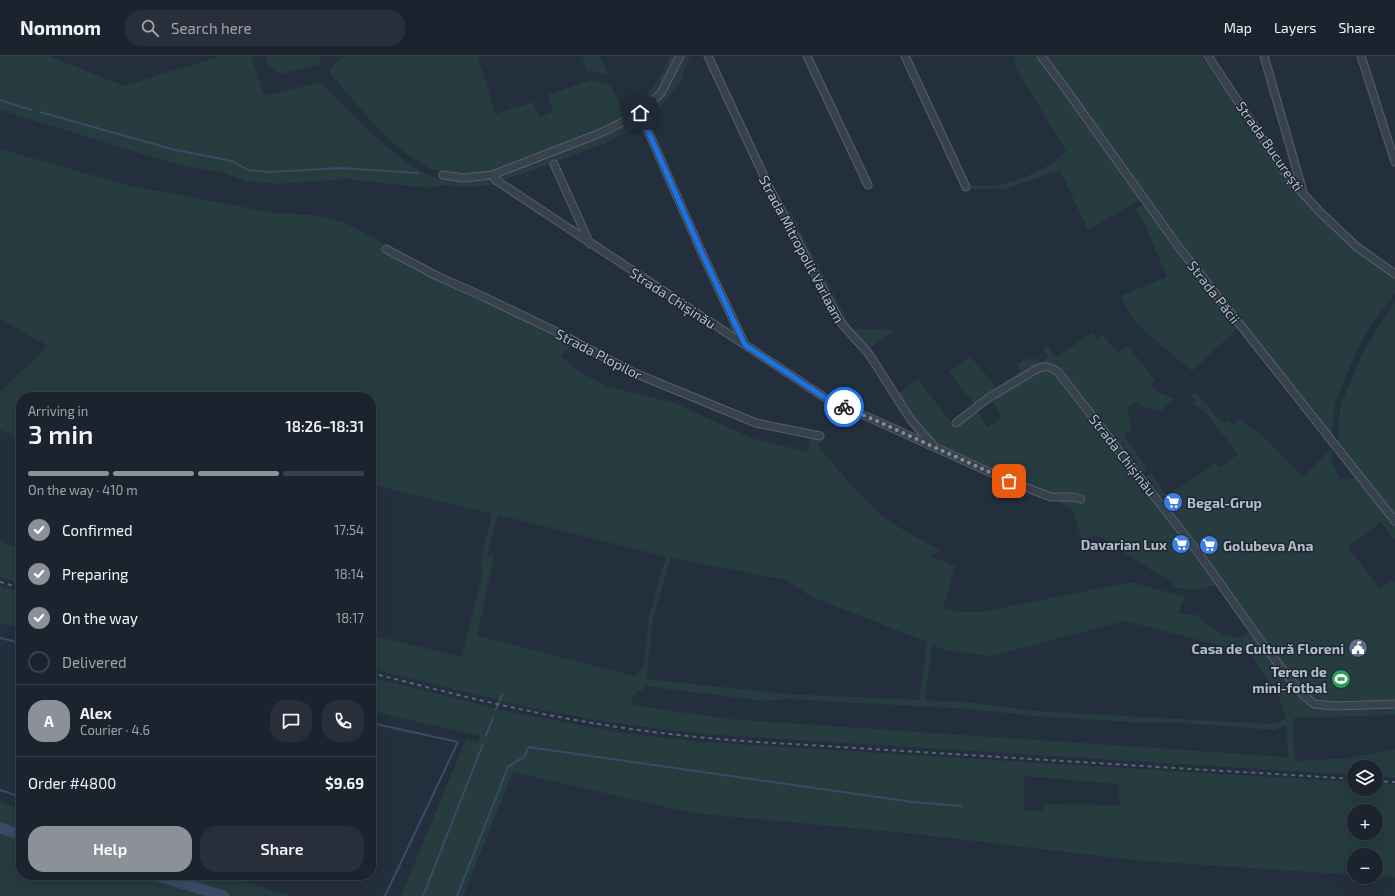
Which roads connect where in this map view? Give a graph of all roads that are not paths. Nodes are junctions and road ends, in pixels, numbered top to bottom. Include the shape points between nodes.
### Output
1 (680, 56) edge
2 (708, 56) edge
3 (807, 56) edge
4 (905, 56) edge
5 (1040, 56) edge
6 (1208, 56) edge
7 (1264, 56) edge
8 (1361, 56) edge
9 (640, 113) junction
10 (1395, 162) edge
11 (554, 164) dead end
12 (443, 175) dead end
13 (492, 175) junction
14 (868, 185) dead end
15 (966, 188) dead end
16 (1304, 194) junction
17 (590, 244) junction
18 (386, 249) dead end
19 (1395, 274) edge
20 (745, 345) junction
21 (956, 423) dead end
22 (820, 436) dead end
23 (934, 446) junction
24 (1081, 499) dead end
25 (1395, 521) edge
26 (1395, 704) edge

1 - 9 street via 661,93
2 - 23 street, Strada Mitropolit Varlaam via 769,188 841,323 869,354 911,420
3 - 14 street
4 - 15 street
5 - 25 street, Strada Păcii via 1178,246
6 - 16 street, Strada București via 1277,160
7 - 16 street
8 - 10 street
9 - 13 street via 598,134
9 - 20 street
11 - 17 street
12 - 13 street via 464,178
13 - 17 street, Strada Chișinău via 497,182
16 - 19 street, Strada București via 1357,246
17 - 20 street, Strada Chișinău
18 - 22 street, Strada Plopilor via 437,276 557,332 632,372 756,423
20 - 23 street, Strada Chișinău via 836,405
21 - 26 street, Strada Chișinău via 1034,370 1043,366 1058,372 1200,555 1265,647 1302,694 1314,704
23 - 24 street, Strada Chișinău via 981,469 1051,497 1068,496

